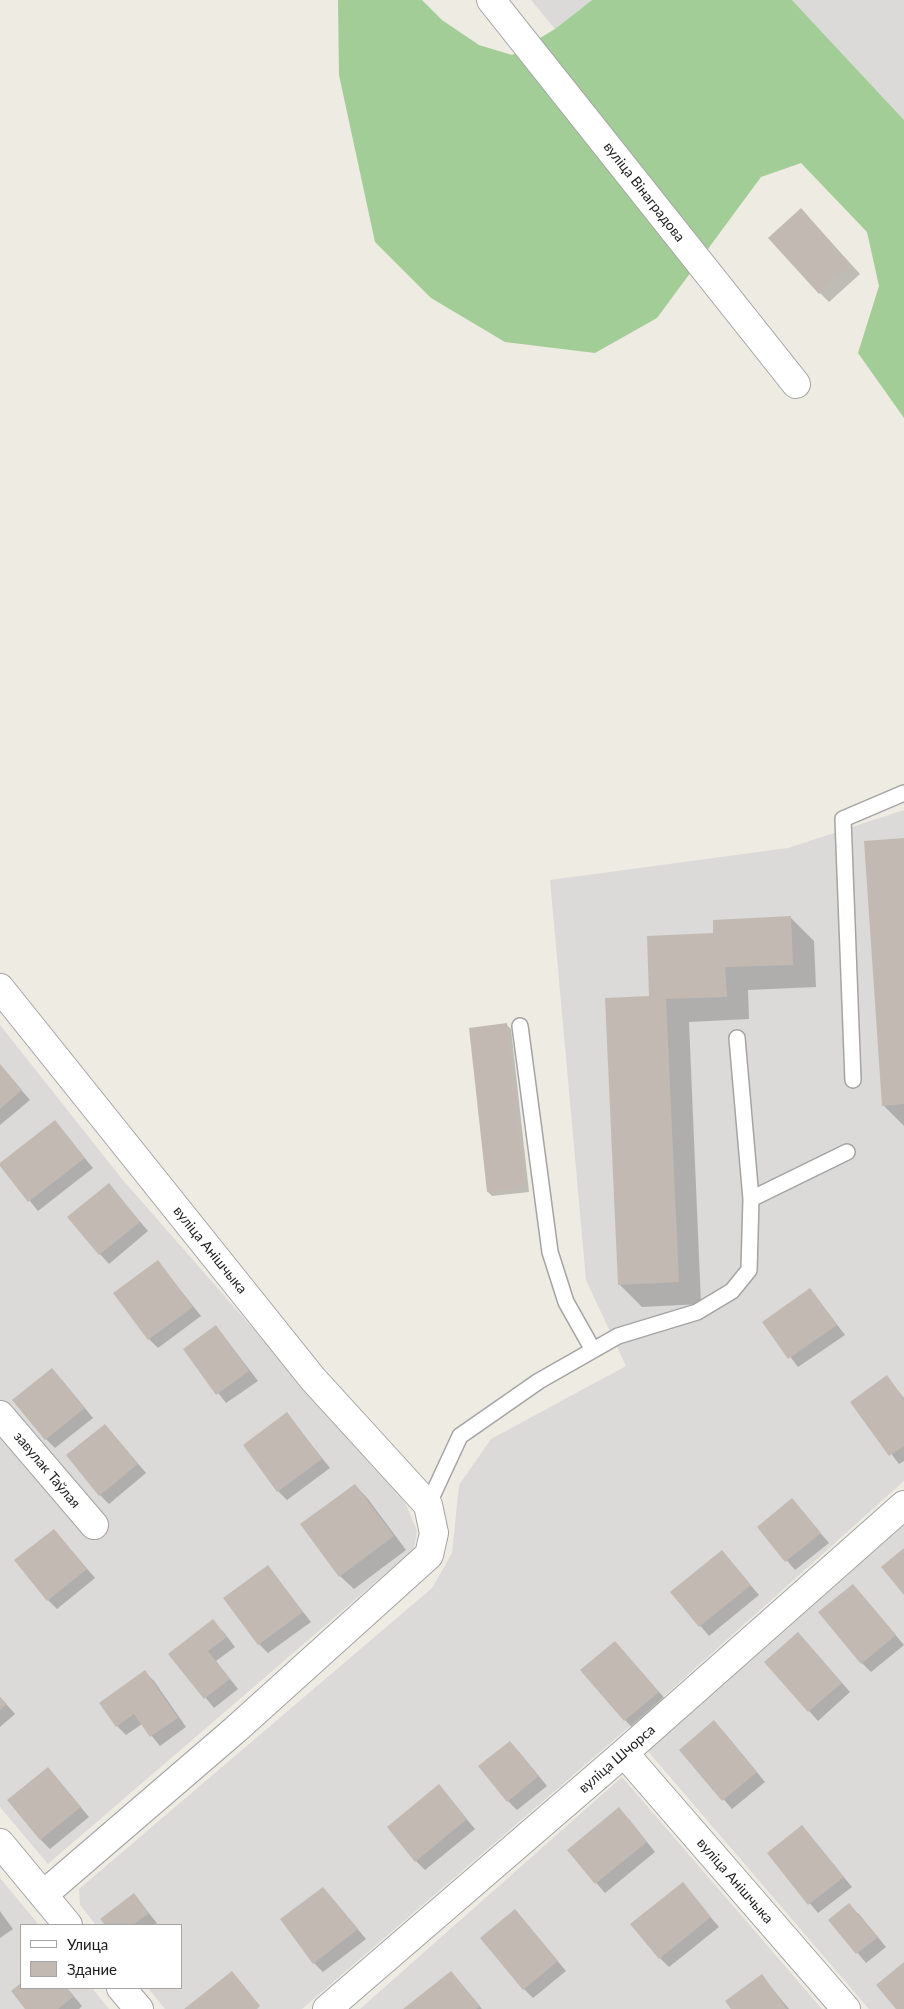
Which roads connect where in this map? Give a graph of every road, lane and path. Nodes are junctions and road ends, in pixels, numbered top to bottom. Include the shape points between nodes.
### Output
1 (491, 0) edge
2 (796, 384) dead end
3 (904, 792) edge
4 (0, 988) edge
5 (520, 1026) dead end
6 (737, 1038) dead end
7 (853, 1080) dead end
8 (847, 1152) dead end
9 (751, 1199) junction
10 (593, 1350) junction
11 (0, 1415) edge
12 (428, 1505) junction
13 (904, 1505) edge
14 (94, 1525) dead end
15 (624, 1753) junction
16 (0, 1843) edge
17 (43, 1895) junction
18 (67, 1924) edge
19 (122, 1989) edge
20 (139, 2009) edge
21 (327, 2009) edge
22 (846, 2009) edge

1 - 2 street, вуліца Вінаградова
3 - 7 lane via 843,819
4 - 12 street, вуліца Анішчыка via 313,1379
5 - 10 lane via 550,1252 566,1302
6 - 9 lane
8 - 9 lane
9 - 10 lane via 749,1270 732,1291 697,1312 618,1336
10 - 12 lane via 539,1381 460,1436
11 - 14 street, завулак Таўлая
12 - 17 street via 434,1533 429,1555 235,1730
13 - 15 street, вуліца Шчорса
15 - 21 street, вуліца Шчорса
15 - 22 street, вуліца Анішчыка
16 - 17 street
17 - 18 street
19 - 20 street

